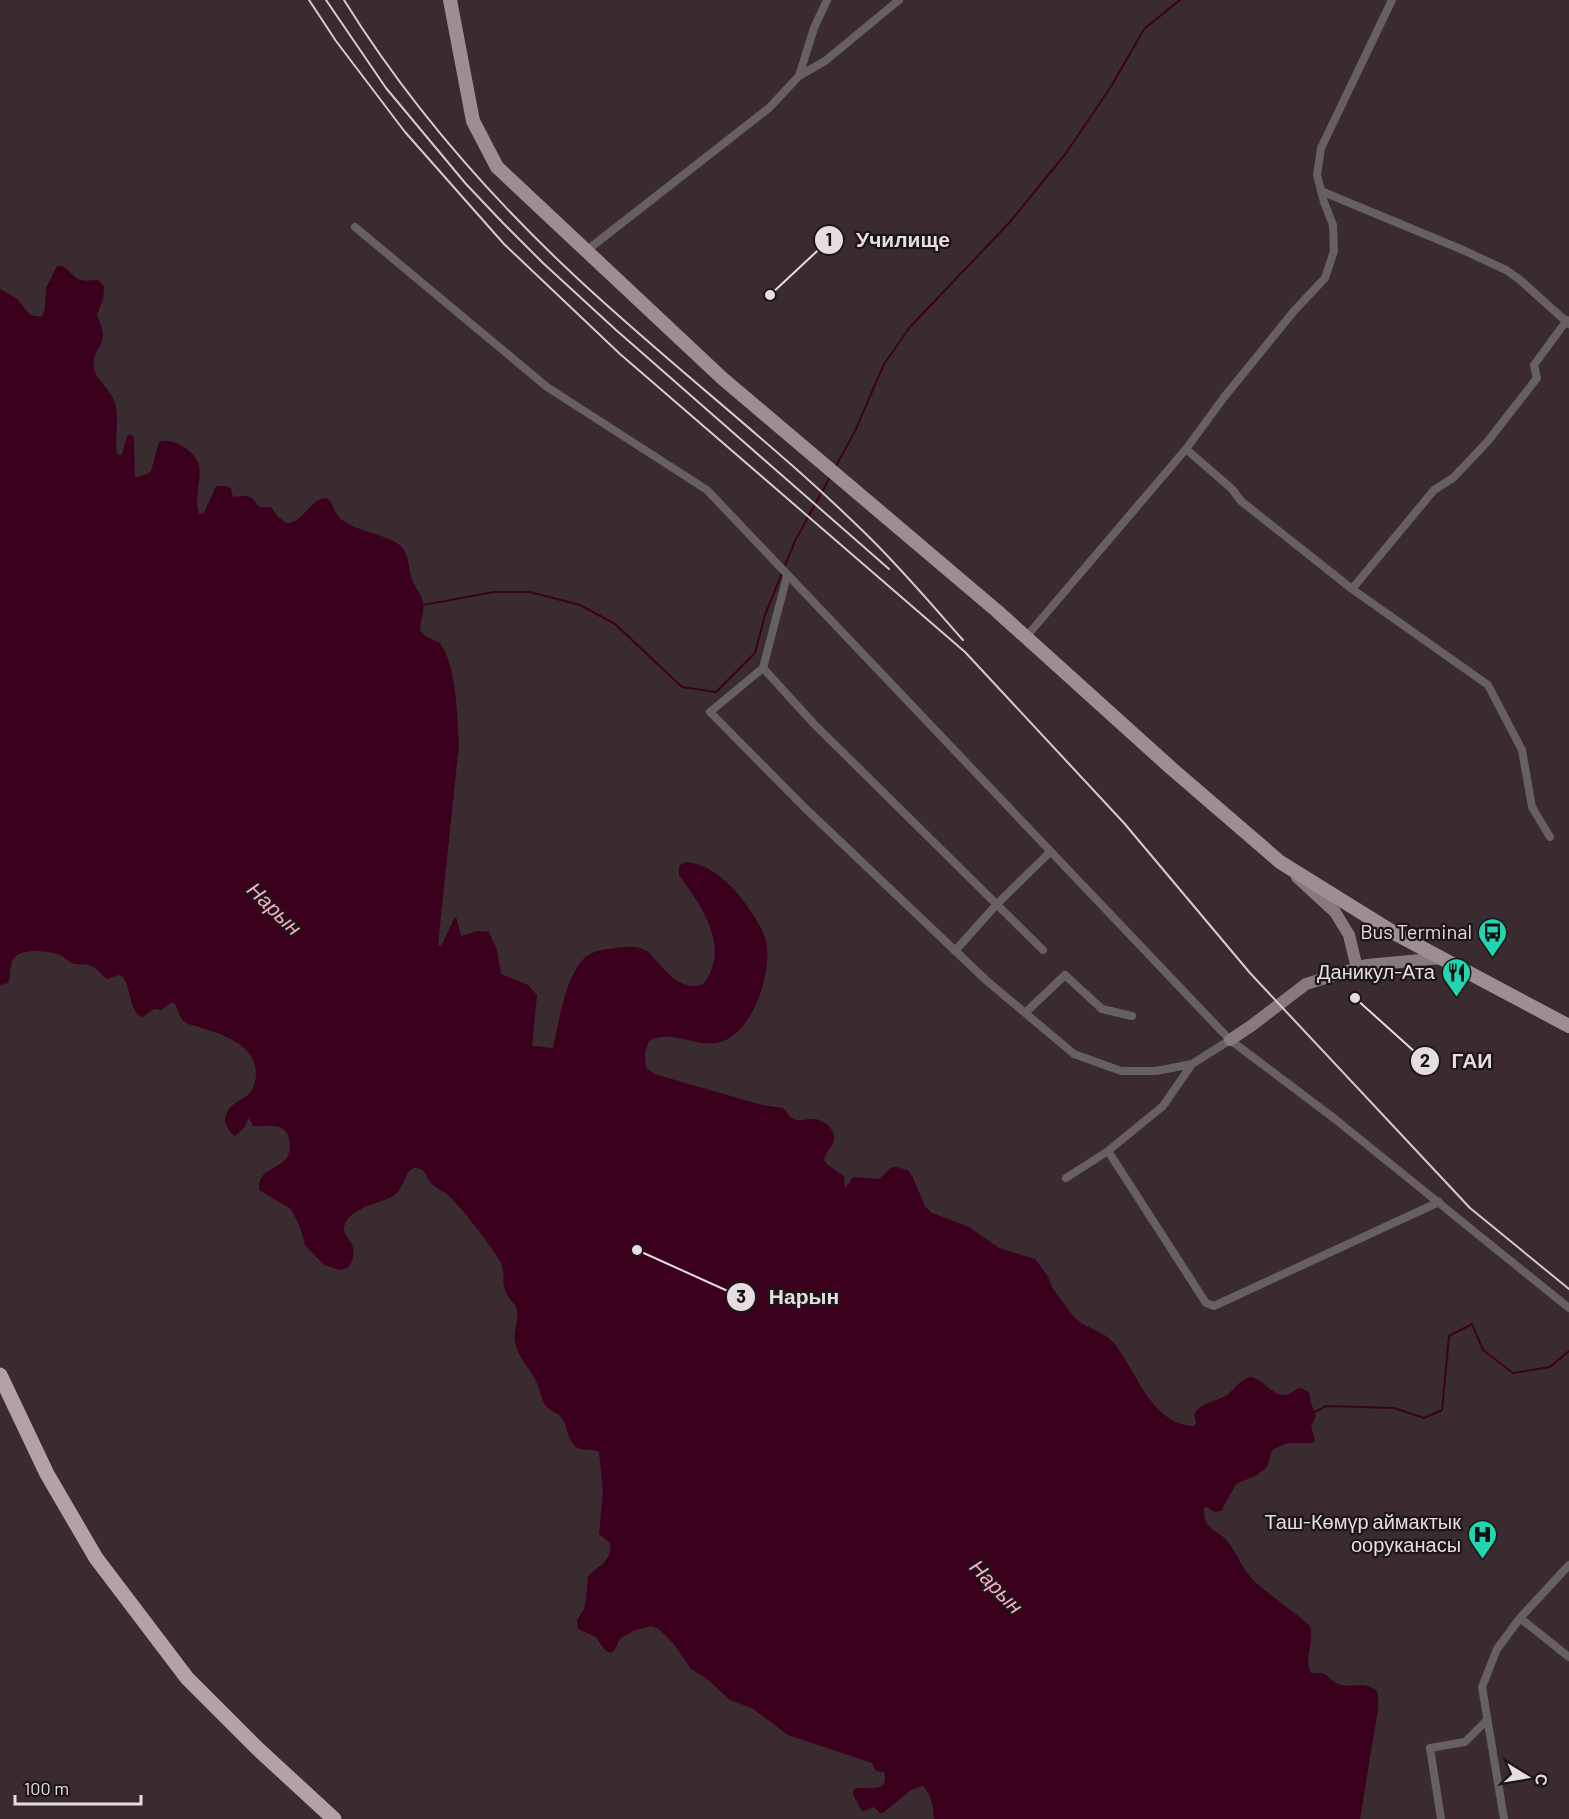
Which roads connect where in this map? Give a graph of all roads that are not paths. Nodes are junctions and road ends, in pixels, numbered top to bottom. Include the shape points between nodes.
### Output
1 (450, 0) edge
2 (827, 0) edge
3 (899, 0) edge
4 (1392, 0) edge
5 (800, 76) junction
6 (1321, 191) junction
7 (356, 227) dead end
8 (586, 251) junction
9 (1568, 322) edge
10 (1186, 449) junction
11 (788, 576) junction
12 (1352, 589) junction
13 (1026, 637) junction
14 (763, 668) junction
15 (1550, 837) dead end
16 (1050, 852) junction
17 (1280, 862) junction
18 (996, 905) junction
19 (1043, 950) dead end
20 (955, 951) junction
21 (1442, 958) junction
22 (1358, 968) junction
23 (1025, 1013) junction
24 (1132, 1016) dead end
25 (1569, 1026) edge
26 (1230, 1040) junction
27 (1192, 1064) junction
28 (1108, 1151) junction
29 (1066, 1178) dead end
30 (1439, 1202) junction
31 (1569, 1308) edge
32 (0, 1375) edge
33 (1569, 1565) edge
34 (1520, 1618) junction
35 (1569, 1657) edge
36 (1488, 1720) junction
37 (334, 1819) edge
38 (1441, 1819) edge
39 (1504, 1819) edge

1 - 8 main road via 473,121 497,167
2 - 5 street
3 - 5 street via 825,61
4 - 6 street via 1321,148 1317,175
5 - 8 street via 769,108
6 - 9 street via 1506,270
6 - 10 street via 1333,225 1334,251 1325,278 1294,311
7 - 11 street via 547,387 707,490
8 - 13 main road via 722,378
9 - 12 street via 1534,365 1537,378 1488,441 1453,478 1434,490
10 - 12 street via 1241,501
10 - 13 street
11 - 14 street
11 - 16 street
12 - 15 street via 1488,685 1522,750 1532,807
13 - 17 main road
14 - 18 street
14 - 20 street via 710,712
16 - 18 street
16 - 26 street
17 - 21 main road
17 - 22 street via 1335,912 1349,935
18 - 19 street
18 - 20 street
20 - 23 street
21 - 22 street
21 - 25 main road
22 - 26 street via 1306,984
23 - 24 street via 1065,975 1102,1009
23 - 27 street via 1074,1054 1121,1071 1156,1071
26 - 27 street
26 - 30 street
27 - 28 street via 1163,1106
28 - 29 street
28 - 30 street via 1206,1303 1214,1306
30 - 31 street
32 - 37 highway via 47,1474 96,1558 187,1678
33 - 34 street
34 - 35 street
34 - 36 street via 1497,1649 1482,1687
36 - 38 street via 1465,1742 1430,1748
36 - 39 street

